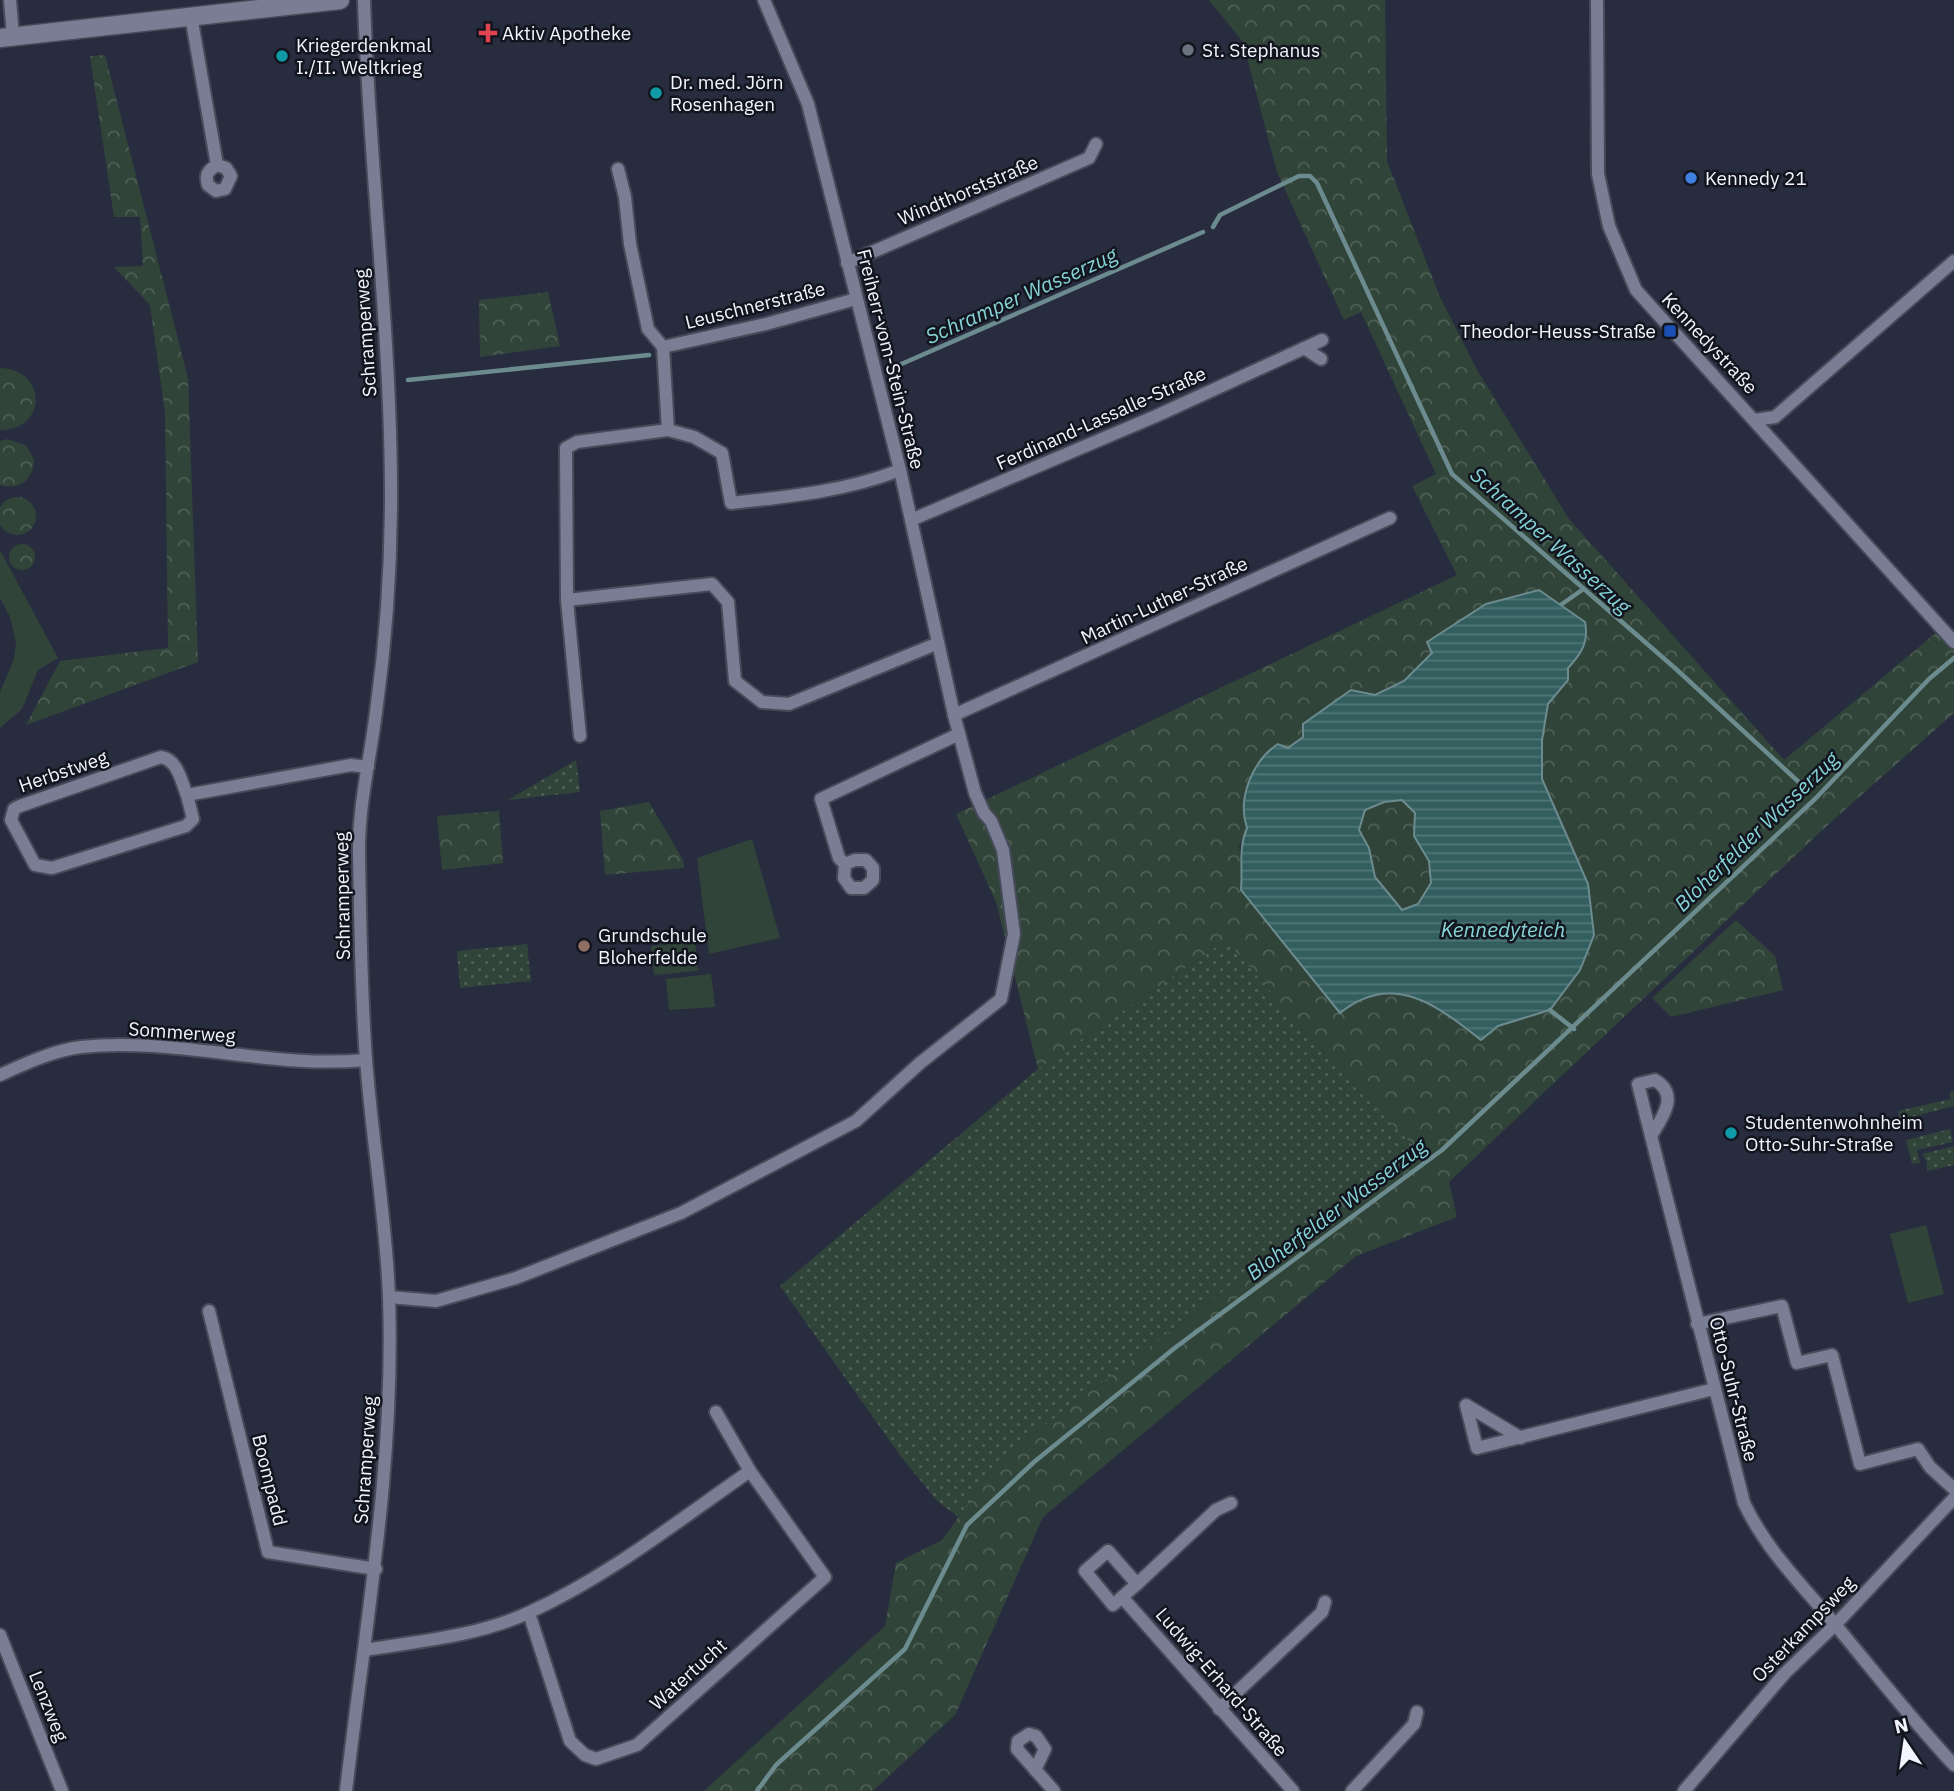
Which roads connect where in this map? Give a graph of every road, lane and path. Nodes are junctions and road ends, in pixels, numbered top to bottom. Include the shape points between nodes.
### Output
1 (10, 0) edge
2 (341, 0) edge
3 (364, 0) edge
4 (764, 0) edge
5 (1597, 0) edge
6 (191, 16) junction
7 (7, 37) edge
8 (1096, 144) dead end
9 (216, 165) dead end
10 (618, 169) dead end
11 (1954, 261) edge
12 (847, 263) junction
13 (856, 299) junction
14 (1322, 340) dead end
15 (663, 347) junction
16 (1304, 348) junction
17 (1321, 359) dead end
18 (1755, 420) junction
19 (668, 430) junction
20 (900, 470) junction
21 (1390, 518) dead end
22 (911, 520) junction
23 (567, 600) junction
24 (1953, 640) edge
25 (936, 644) junction
26 (954, 715) junction
27 (960, 734) junction
28 (580, 736) dead end
29 (368, 767) junction
30 (187, 795) junction
31 (845, 864) dead end
32 (366, 1060) junction
33 (0, 1075) edge
34 (1651, 1136) dead end
35 (389, 1297) junction
36 (209, 1311) dead end
37 (1697, 1324) junction
38 (1714, 1389) junction
39 (716, 1412) dead end
40 (1521, 1438) junction
41 (750, 1471) junction
42 (1954, 1489) edge
43 (1954, 1499) edge
44 (1231, 1503) dead end
45 (376, 1569) junction
46 (1136, 1584) junction
47 (1122, 1597) junction
48 (1325, 1602) dead end
49 (528, 1613) junction
50 (1835, 1625) junction
51 (0, 1635) edge
52 (365, 1650) junction
53 (6, 1668) edge
54 (1219, 1709) junction
55 (1417, 1712) dead end
56 (1954, 1765) edge
57 (1035, 1770) dead end
58 (1290, 1790) edge
59 (62, 1791) edge
60 (346, 1791) edge
61 (1054, 1791) edge
62 (1352, 1791) edge
63 (1684, 1791) edge

1 - 7 street
2 - 6 street
3 - 29 street, Schramperweg via 388,378 391,499 385,621
4 - 12 street, Freiherr-vom-Stein-Straße via 808,104
5 - 18 street, Kennedystraße via 1598,174 1618,254 1636,290
6 - 7 street
6 - 9 street
8 - 12 street, Windthorststraße via 1089,159
10 - 15 street via 648,329
11 - 18 street via 1775,417
12 - 13 street, Freiherr-vom-Stein-Straße
13 - 15 street, Leuschnerstraße
13 - 20 street, Freiherr-vom-Stein-Straße
14 - 16 street, Ferdinand-Lassalle-Straße
15 - 19 street
16 - 17 street
16 - 22 street, Ferdinand-Lassalle-Straße
18 - 24 street, Kennedystraße
19 - 20 street via 694,437 722,453 731,503 810,493
19 - 23 street via 577,442 566,448
20 - 22 street, Freiherr-vom-Stein-Straße
21 - 26 street, Martin-Luther-Straße
22 - 25 street, Freiherr-vom-Stein-Straße
23 - 25 street via 712,584 728,602 735,681 762,702 789,704
23 - 28 street
25 - 26 street, Freiherr-vom-Stein-Straße
26 - 27 street, Freiherr-vom-Stein-Straße
27 - 31 street via 821,799 839,858
27 - 35 street, Freiherr-vom-Stein-Straße via 975,793 1003,850 1011,901 1014,934 1001,999 856,1121 681,1213 516,1278 436,1301
29 - 30 street via 351,765
29 - 32 street, Schramperweg via 359,851
30 - 30 street, Herbstweg via 175,765 161,757 20,806 11,820 35,865 52,868 186,826 193,819
32 - 33 street, Sommerweg via 259,1058 160,1046 80,1047
32 - 35 street, Schramperweg
34 - 37 street, Otto-Suhr-Straße
35 - 45 street, Schramperweg via 388,1447
36 - 45 street, Boompadd via 268,1552
37 - 38 street, Otto-Suhr-Straße
37 - 42 street via 1782,1306 1797,1363 1832,1356 1860,1464 1918,1449
38 - 40 street
38 - 50 street, Otto-Suhr-Straße via 1751,1517
39 - 41 street, Watertucht
40 - 40 street via 1488,1418 1466,1405 1477,1448
41 - 49 street via 586,1583
41 - 49 street, Watertucht via 825,1577 637,1745 596,1759 570,1741
43 - 50 street, Osterkampsweg
44 - 46 street via 1216,1510
45 - 52 street, Schramperweg
46 - 47 street
46 - 47 street, Ludwig-Erhard-Straße via 1108,1550 1085,1571 1113,1605
47 - 54 street, Ludwig-Erhard-Straße
48 - 54 street via 1322,1612
49 - 52 street via 459,1635
50 - 56 street, Otto-Suhr-Straße
50 - 63 street, Osterkampsweg via 1785,1673
51 - 53 street, Lenzweg
52 - 60 street, Schramperweg
53 - 59 street, Lenzweg
54 - 58 street, Ludwig-Erhard-Straße
55 - 62 street via 1414,1724
57 - 61 street

